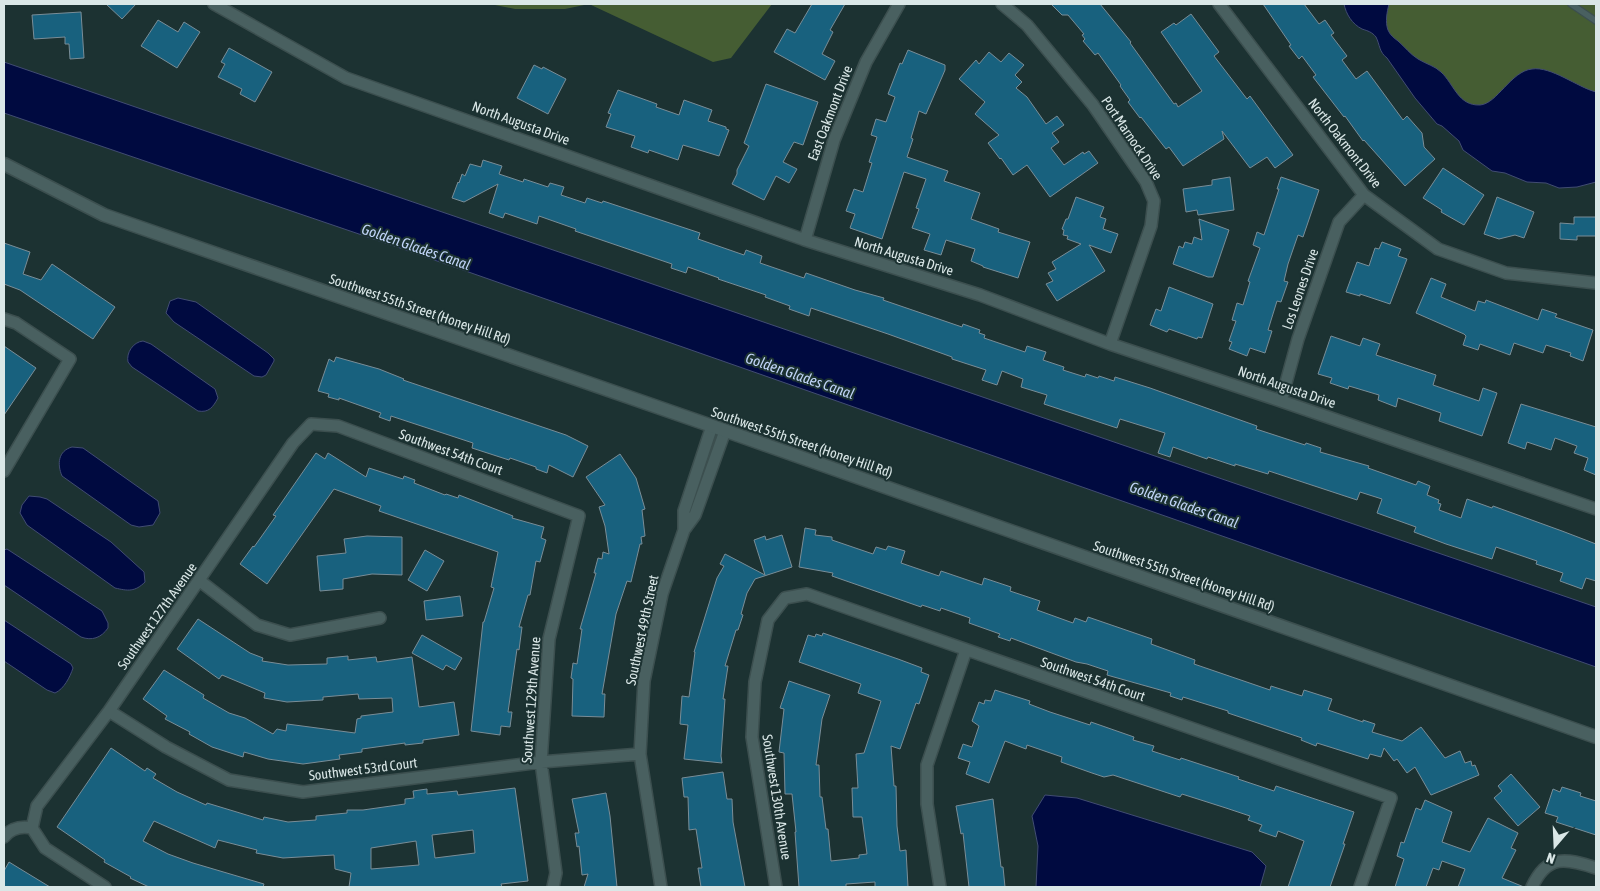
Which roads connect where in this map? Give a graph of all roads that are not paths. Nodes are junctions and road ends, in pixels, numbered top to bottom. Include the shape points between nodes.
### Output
1 (214, 4) edge
2 (900, 4) edge
3 (1002, 4) edge
4 (1220, 4) edge
5 (1571, 4) edge
6 (1596, 21) edge
7 (4, 164) edge
8 (1364, 195) junction
9 (804, 240) junction
10 (1596, 283) edge
11 (4, 319) edge
12 (1110, 344) junction
13 (1281, 401) junction
14 (310, 424) joint
15 (712, 426) junction
16 (724, 431) junction
17 (4, 471) edge
18 (1596, 509) edge
19 (579, 516) joint
20 (684, 530) junction
21 (200, 581) junction
22 (785, 598) joint
23 (380, 618) dead end
24 (966, 650) junction
25 (109, 711) junction
26 (1596, 737) edge
27 (640, 754) junction
28 (541, 762) junction
29 (32, 828) junction
30 (4, 837) edge
31 (1596, 868) edge
32 (105, 887) edge
33 (553, 887) edge
34 (661, 887) edge
35 (776, 887) edge
36 (940, 887) edge
37 (1360, 887) edge
38 (1532, 887) edge

1 - 9 street, North Augusta Drive via 346,78
2 - 9 street, East Oakmont Drive via 866,62 834,140
3 - 12 street, Port Marnock Drive via 1027,25 1093,105 1146,182 1154,201 1151,226
4 - 8 street, North Oakmont Drive
5 - 6 lane
7 - 15 street, Southwest 55th Street (Honey Hill Rd) via 104,215
8 - 10 street, North Oakmont Drive via 1438,249 1506,273
8 - 13 street, Los Leones Drive via 1339,222 1298,339
9 - 12 street, North Augusta Drive via 980,295
11 - 17 street via 70,359
12 - 13 street, North Augusta Drive
13 - 18 street, North Augusta Drive
14 - 19 street, Southwest 54th Court via 338,426
14 - 21 street, Southwest 127th Avenue via 293,443
15 - 16 street, Southwest 55th Street (Honey Hill Rd)
15 - 20 street, Southwest 49th Street via 684,511
16 - 20 street, Southwest 49th Street via 694,515
16 - 26 street, Southwest 55th Street (Honey Hill Rd)
19 - 28 street, Southwest 129th Avenue via 549,639
20 - 27 street, Southwest 49th Street via 662,594 644,681
21 - 23 street via 258,625 290,635
21 - 25 street, Southwest 127th Avenue
22 - 24 street, Southwest 54th Court via 807,594
22 - 35 street, Southwest 130th Avenue via 768,620 755,682 752,737
24 - 36 street via 927,765 927,804
24 - 37 street, Southwest 54th Court via 1391,798
25 - 28 street, Southwest 53rd Court via 166,747 229,780 303,792
25 - 29 street, Southwest 127th Avenue via 37,806
27 - 28 street, Southwest 53rd Court
27 - 34 street, Southwest 49th Street
28 - 33 street, Southwest 129th Avenue via 556,873
29 - 30 street via 23,826 8,831
29 - 32 street via 46,848
31 - 38 street via 1570,860 1550,864

